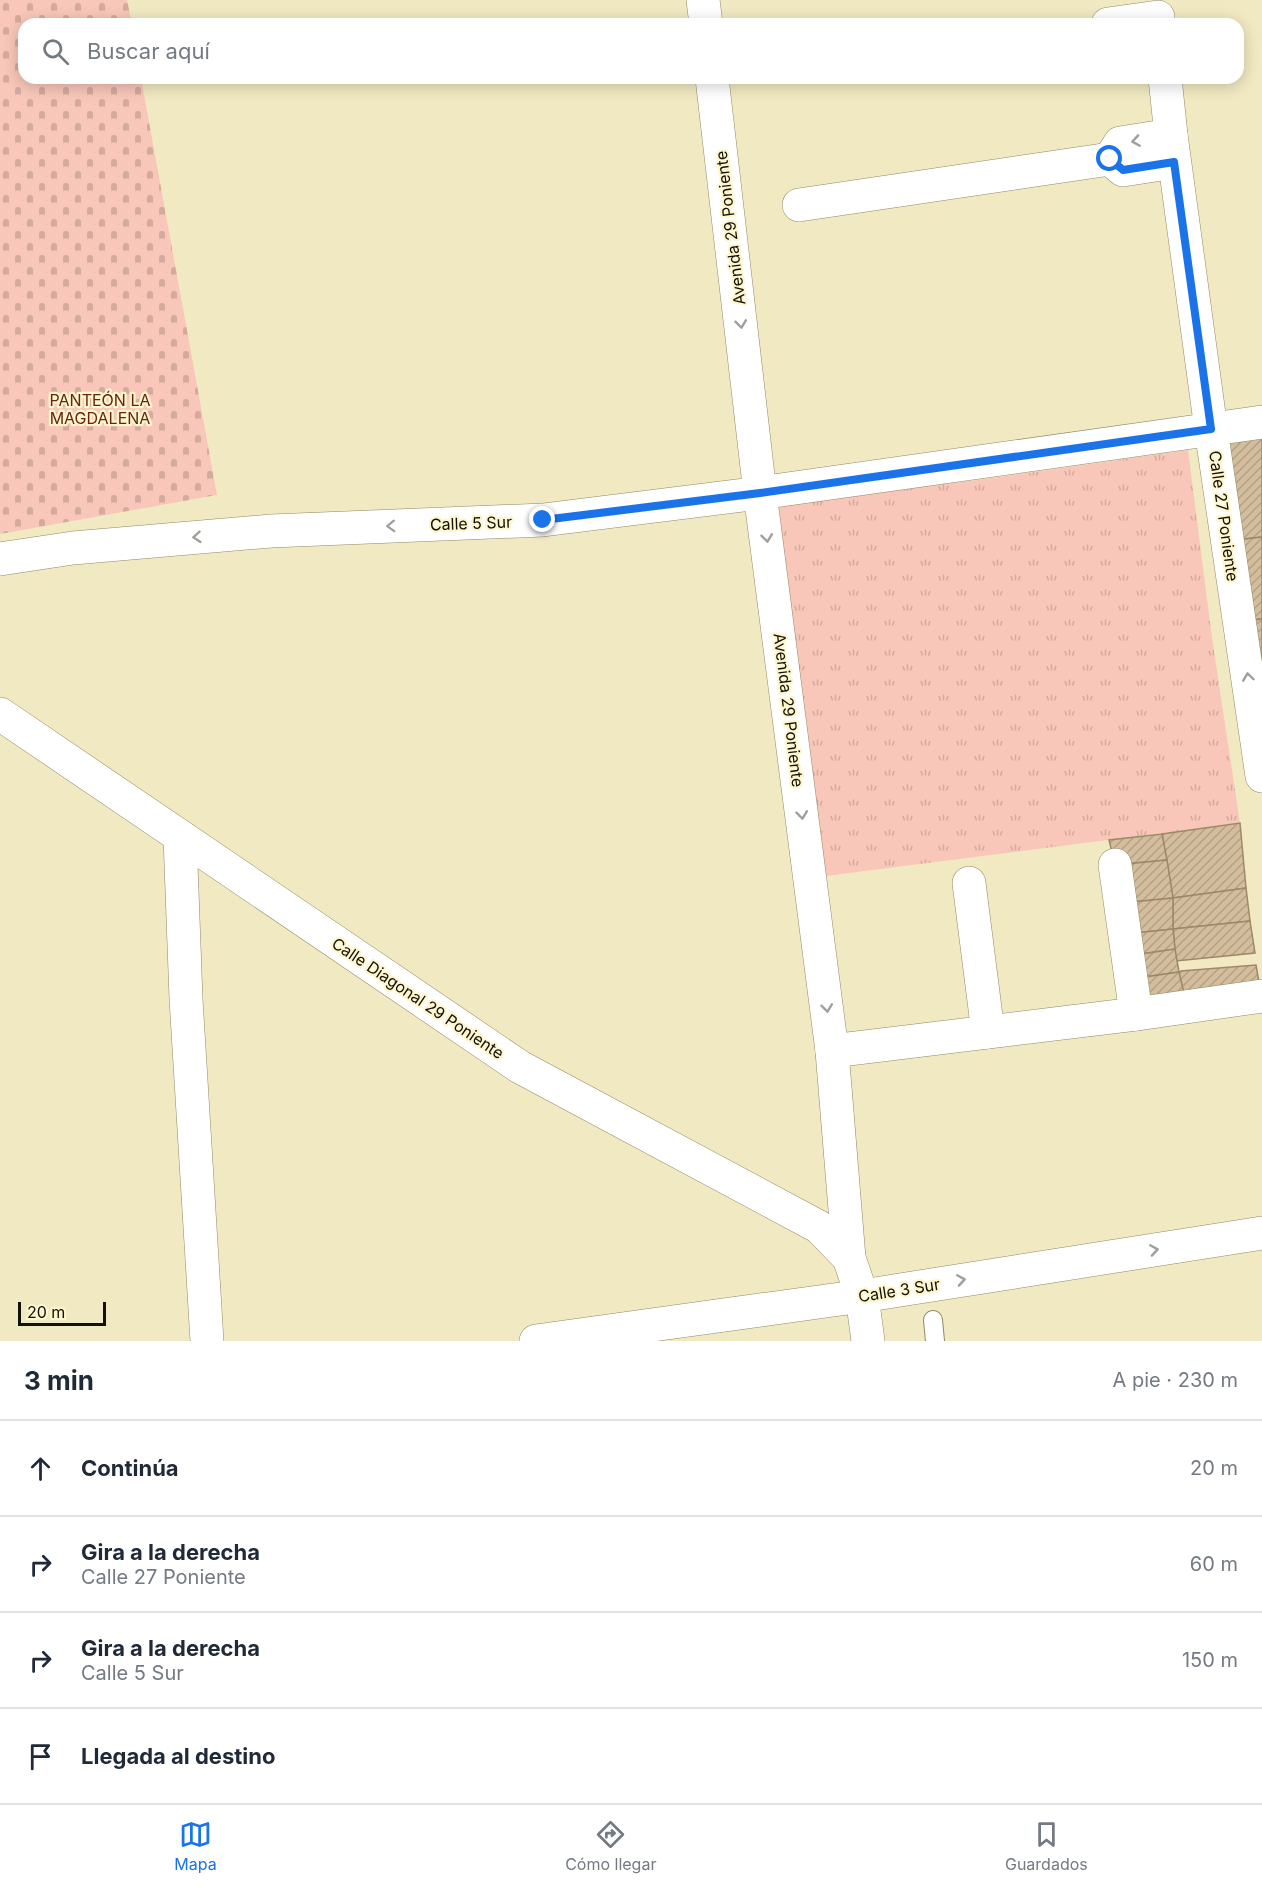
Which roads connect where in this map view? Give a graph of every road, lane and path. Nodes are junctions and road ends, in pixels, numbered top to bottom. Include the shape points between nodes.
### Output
1 (703, 0) edge
2 (1158, 14) edge
3 (705, 18) edge
4 (1138, 18) edge
5 (713, 84) edge
6 (1166, 84) edge
7 (1172, 148) junction
8 (799, 205) dead end
9 (1262, 422) edge
10 (1211, 429) junction
11 (760, 493) junction
12 (0, 559) edge
13 (0, 714) edge
14 (1262, 776) edge
15 (180, 837) junction
16 (1115, 866) dead end
17 (969, 883) dead end
18 (1262, 996) edge
19 (1136, 1014) junction
20 (988, 1032) junction
21 (832, 1051) junction
22 (1262, 1233) edge
23 (849, 1258) junction
24 (862, 1296) junction
25 (933, 1320) dead end
26 (207, 1341) edge
27 (536, 1341) edge
28 (868, 1341) edge
29 (935, 1341) edge

1 - 3 street
2 - 4 street
5 -> 11 street, Avenida 29 Poniente
6 - 7 street, Calle 27 Poniente
7 - 8 street via 1120,143 1110,159
7 - 10 street, Calle 27 Poniente
9 - 10 street, Calle 5 Sur
10 - 11 street, Calle 5 Sur
14 -> 10 street, Calle 27 Poniente
11 -> 12 street, Calle 5 Sur via 543,520 271,531 73,548
11 -> 21 street, Avenida 29 Poniente
13 - 15 street, Calle Diagonal 29 Poniente
15 - 23 street, Calle Diagonal 29 Poniente via 520,1067 819,1227
15 - 26 street
16 - 19 street
17 - 20 street
18 - 19 street
19 - 20 street
20 - 21 street
21 - 23 street, Avenida 29 Poniente
24 -> 22 street, Calle 3 Sur
23 - 24 street, Avenida 29 Poniente
24 - 27 street, Calle 3 Sur
24 - 28 street, Avenida 29 Poniente
25 - 29 lane

